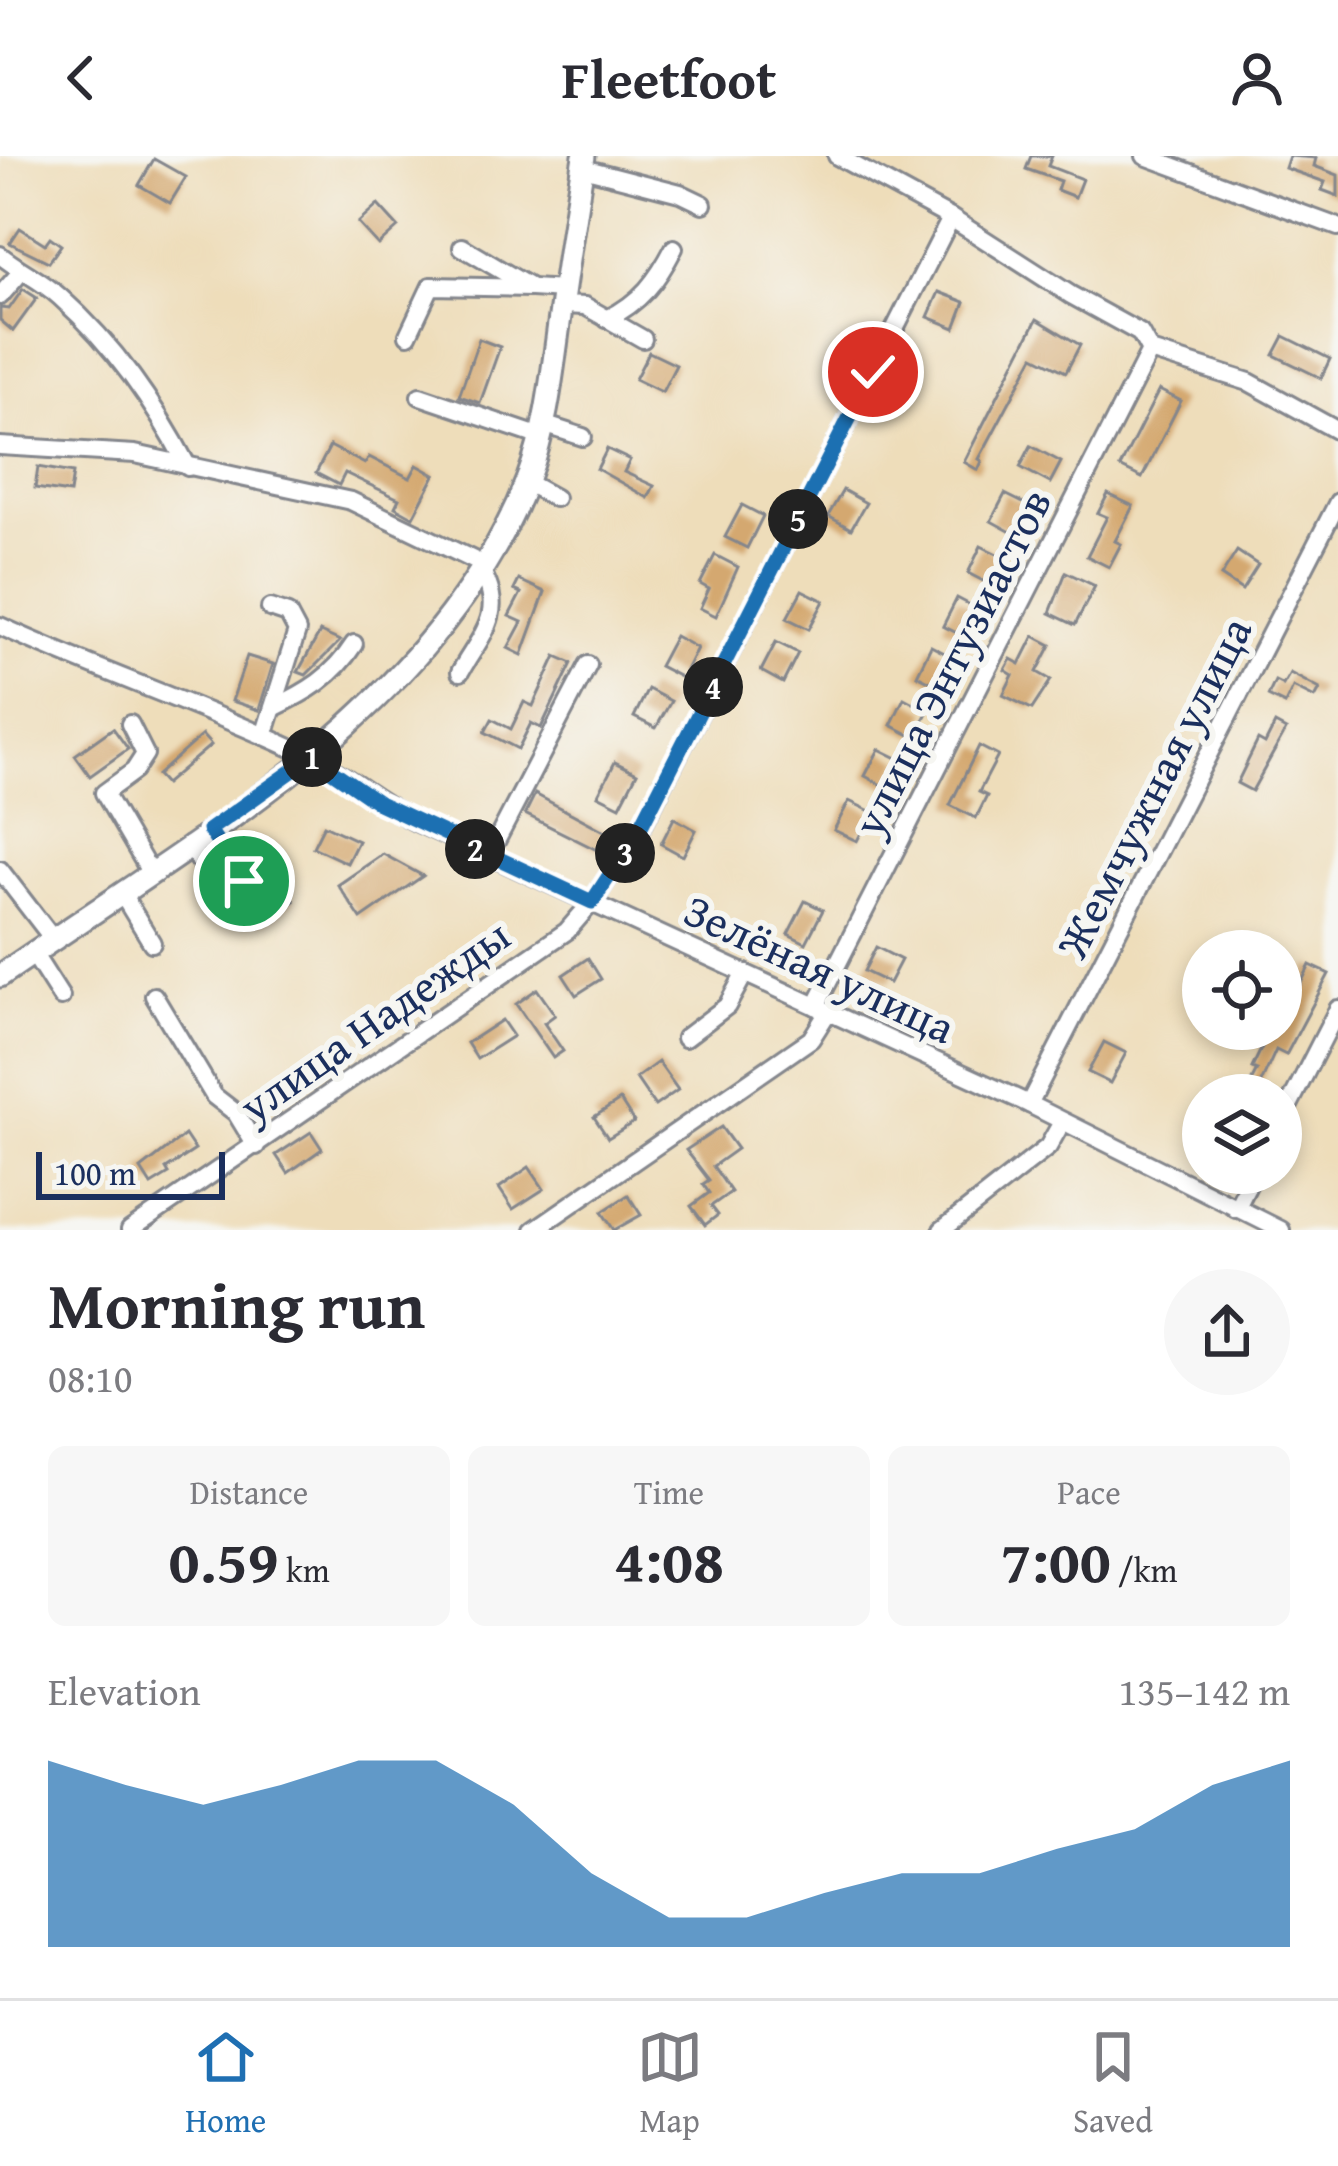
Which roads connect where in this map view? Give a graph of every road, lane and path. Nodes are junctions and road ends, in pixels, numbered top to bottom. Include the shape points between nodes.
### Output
1 (837, 156) edge
2 (1144, 156) edge
3 (584, 162) edge
4 (703, 205) dead end
5 (951, 218) junction
6 (1338, 227) edge
7 (462, 248) dead end
8 (674, 248) dead end
9 (0, 255) edge
10 (21, 272) junction
11 (531, 288) junction
12 (0, 296) edge
13 (563, 297) junction
14 (608, 319) junction
15 (408, 335) dead end
16 (643, 339) dead end
17 (1150, 351) junction
18 (421, 396) dead end
19 (542, 430) junction
20 (1338, 430) edge
21 (583, 437) dead end
22 (0, 446) edge
23 (188, 467) junction
24 (526, 482) junction
25 (555, 497) dead end
26 (1338, 502) edge
27 (484, 569) junction
28 (270, 608) dead end
29 (0, 626) edge
30 (354, 644) dead end
31 (588, 664) dead end
32 (460, 671) dead end
33 (273, 708) junction
34 (130, 724) dead end
35 (264, 736) junction
36 (312, 757) junction
37 (209, 830) junction
38 (189, 845) junction
39 (489, 855) junction
40 (0, 870) edge
41 (150, 872) junction
42 (244, 881) dead end
43 (121, 892) junction
44 (222, 896) dead end
45 (592, 902) junction
46 (53, 939) junction
47 (152, 943) dead end
48 (33, 953) junction
49 (745, 973) junction
50 (0, 976) edge
51 (61, 997) dead end
52 (154, 997) dead end
53 (822, 1009) junction
54 (1338, 1009) edge
55 (685, 1038) dead end
56 (1302, 1079) edge
57 (1029, 1104) junction
58 (1062, 1121) junction
59 (256, 1146) junction
60 (1244, 1194) edge
61 (1236, 1209) junction
62 (130, 1230) edge
63 (534, 1230) edge
64 (942, 1230) edge
65 (1281, 1230) edge

1 - 5 street
2 - 6 street
3 - 4 street
3 - 13 main road
5 - 17 street via 1140,333
5 - 45 street, улица Надежды via 638,832
7 - 11 street
8 - 14 street via 634,305
9 - 10 street
10 - 12 street
10 - 23 street via 34,275 112,349
11 - 13 street
11 - 15 street via 431,286
13 - 14 street
13 - 19 main road
14 - 16 street
17 - 20 street via 1249,382
17 - 53 street, улица Энтузиастов
18 - 19 street
19 - 21 street
19 - 24 main road
22 - 23 street via 135,454
23 - 27 street via 351,501
24 - 25 street
24 - 27 main road
26 - 57 street, Жемчужная улица
27 - 32 street via 494,614
27 - 36 main road via 389,686
28 - 33 street via 288,614 297,631
29 - 35 street, Зелёная улица
30 - 33 street via 339,668
31 - 39 street
33 - 35 street
34 - 41 street via 145,754 104,793
35 - 36 street, Зелёная улица
36 - 37 main road
36 - 39 street, Зелёная улица via 379,803
37 - 38 main road
37 - 42 street
38 - 41 main road
38 - 44 street
39 - 45 street, Зелёная улица
40 - 46 street
41 - 43 main road
43 - 46 main road
43 - 47 street
45 - 49 street, Зелёная улица
45 - 59 street, улица Надежды via 566,931
46 - 48 main road
48 - 50 main road
48 - 51 street
49 - 53 street, Зелёная улица
49 - 55 street via 727,1006
52 - 59 street via 214,1096
53 - 57 street, Зелёная улица
53 - 63 street, улица Энтузиастов via 811,1039
54 - 56 street
57 - 58 street, Зелёная улица
58 - 61 street, Зелёная улица
58 - 64 street via 1048,1147
59 - 62 street, улица Надежды
60 - 61 street
61 - 65 street, Зелёная улица

